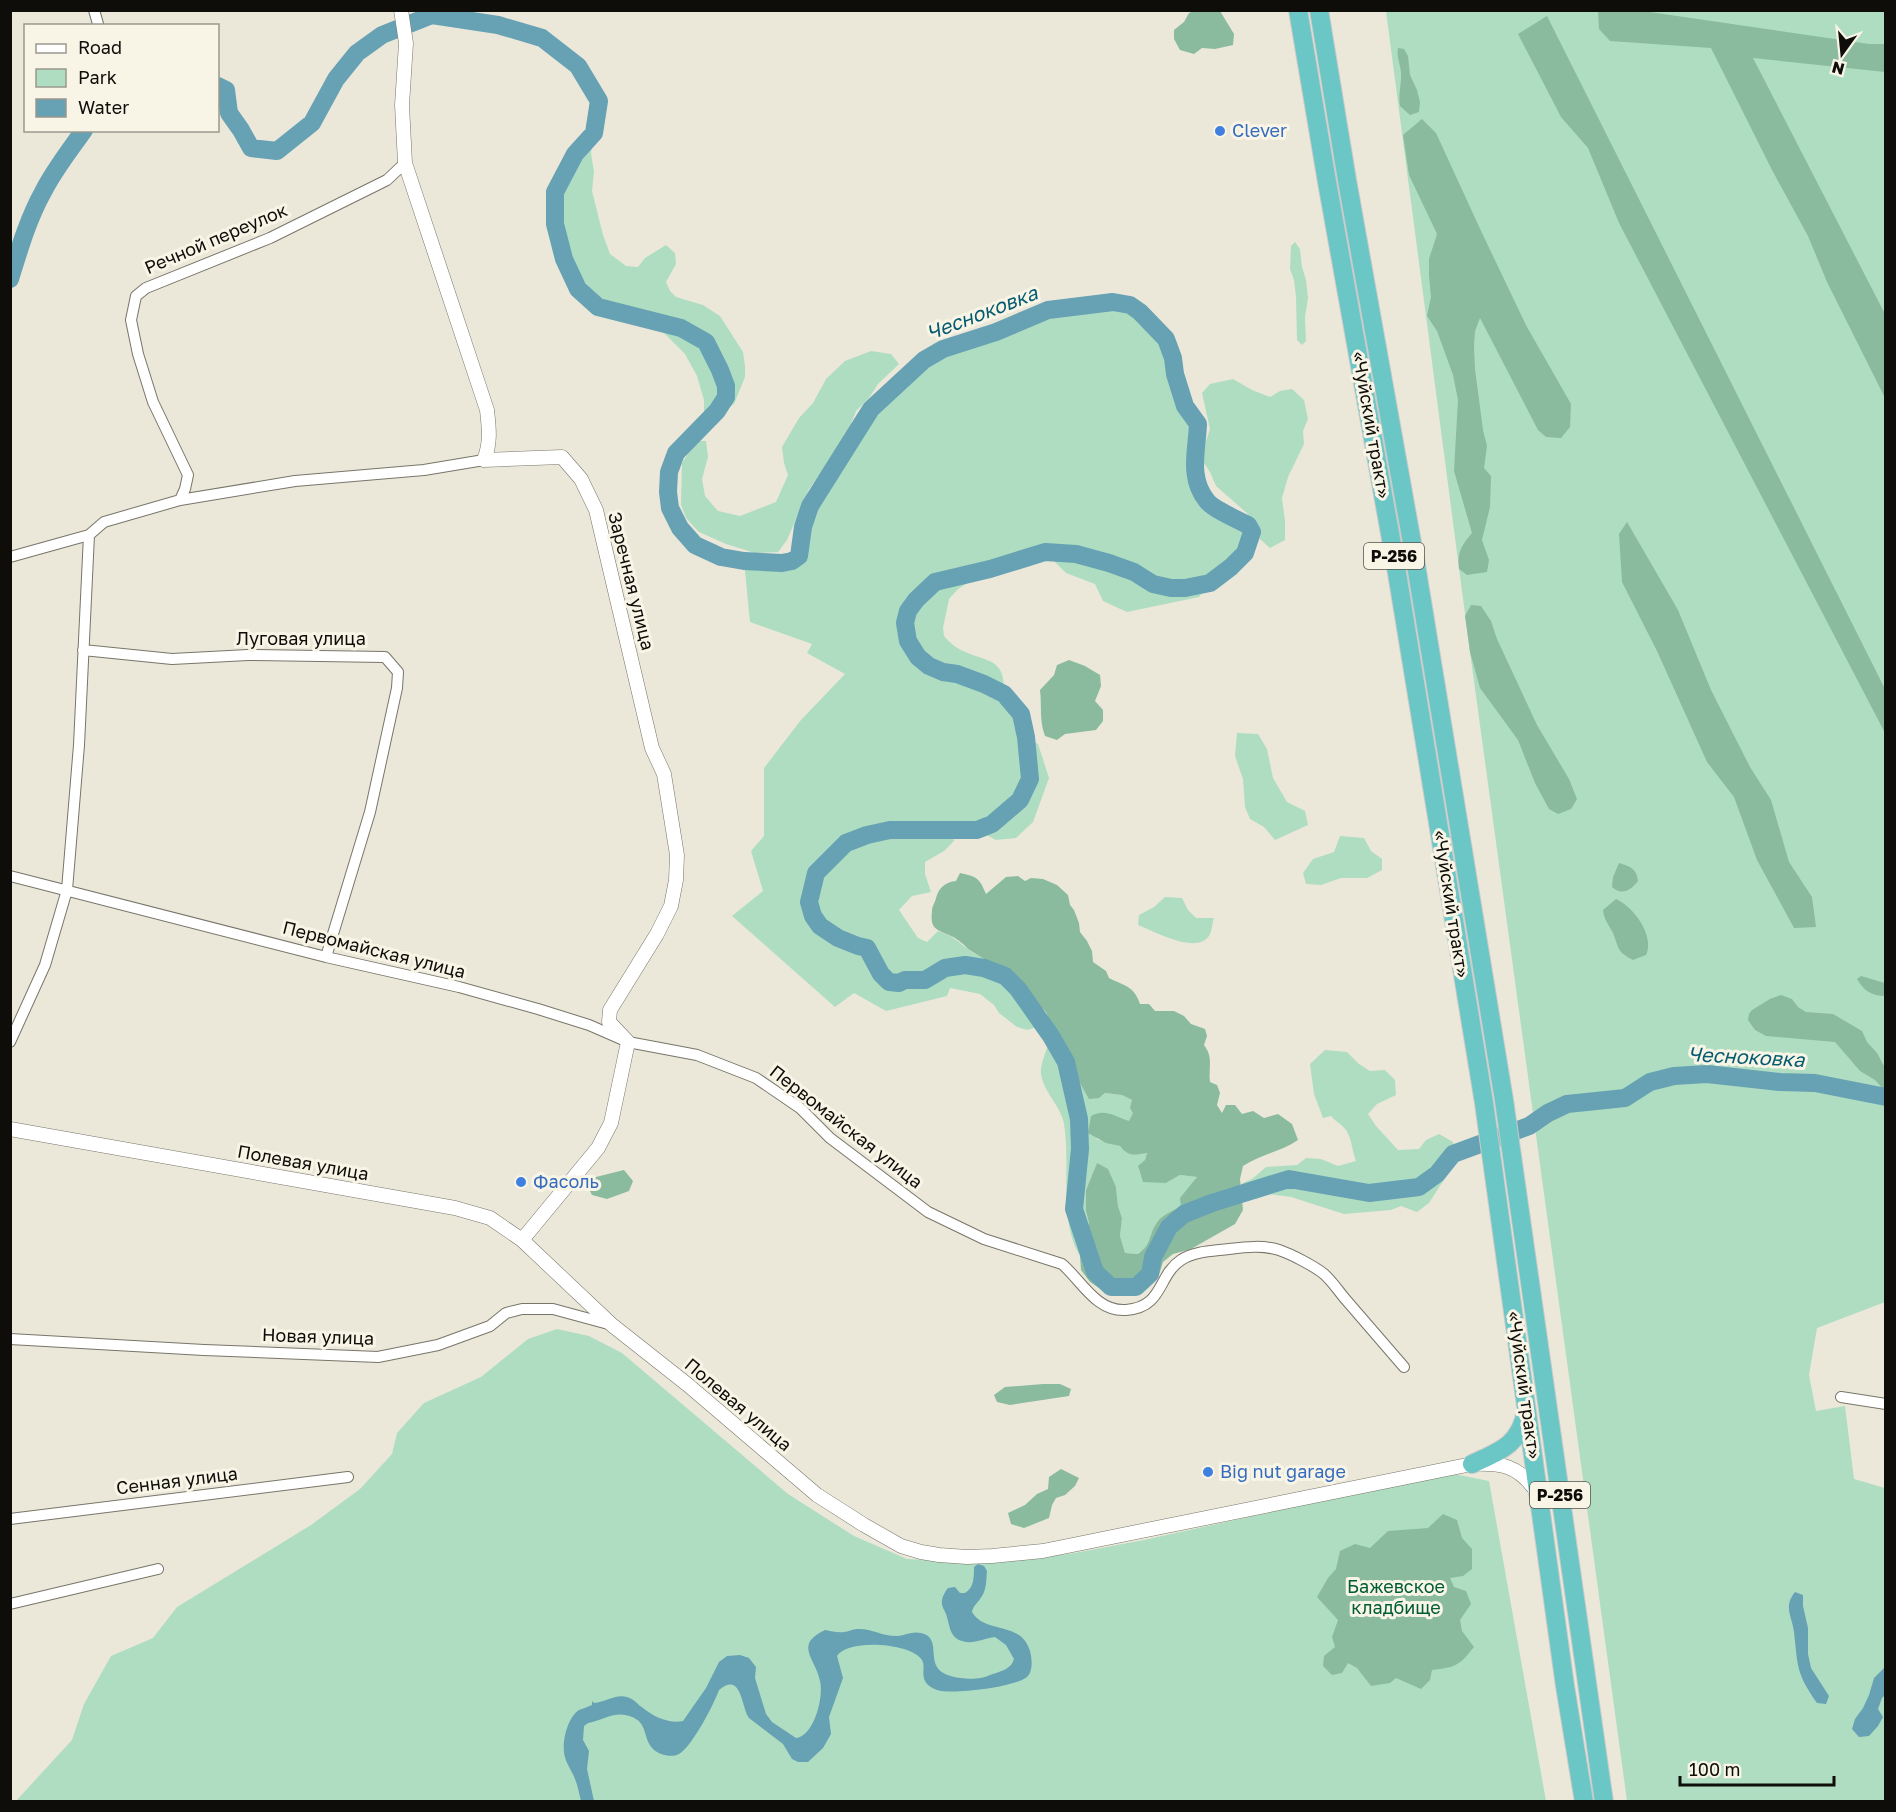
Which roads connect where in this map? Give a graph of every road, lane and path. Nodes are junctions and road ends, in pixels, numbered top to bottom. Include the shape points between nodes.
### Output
1 (94, 10) edge
2 (401, 10) edge
3 (1298, 10) edge
4 (1319, 10) edge
5 (98, 24) edge
6 (405, 163) junction
7 (484, 460) junction
8 (180, 500) junction
9 (89, 535) junction
10 (10, 557) edge
11 (83, 650) junction
12 (10, 876) edge
13 (67, 890) junction
14 (326, 957) junction
15 (10, 1042) edge
16 (628, 1042) junction
17 (10, 1129) edge
18 (522, 1240) junction
19 (612, 1325) junction
20 (10, 1339) edge
21 (1404, 1367) dead end
22 (1841, 1397) dead end
23 (1527, 1404) junction
24 (1886, 1404) edge
25 (1472, 1464) junction
26 (348, 1477) dead end
27 (1540, 1496) junction
28 (10, 1519) edge
29 (158, 1569) dead end
30 (10, 1604) edge
31 (1584, 1802) edge
32 (1604, 1802) edge

1 - 5 street
2 - 6 street via 406,43 402,105
3 - 23 highway, «Чуйский тракт» / Р-256 via 1396,567 1484,1103
4 - 32 highway, «Чуйский тракт» / Р-256 via 1504,1100
6 - 7 street via 487,410 490,437
6 - 8 street, Речной переулок via 387,180 341,204 270,238 146,288 136,296 131,320 138,354 153,402 188,475
7 - 8 street, Заречная улица via 424,470 295,481
7 - 16 street, Заречная улица via 562,457 581,480 596,510 652,748 664,774 677,855 676,880 671,906 657,934 610,1010 609,1022
8 - 9 street, Заречная улица via 104,522
9 - 10 street, Заречная улица
9 - 11 street
11 - 13 street
11 - 14 street, Луговая улица via 172,659 248,655 385,657 398,672 370,812
12 - 13 street, Первомайская улица
13 - 14 street, Первомайская улица
13 - 15 street via 45,965
14 - 16 street, Первомайская улица via 538,1009
16 - 18 street via 611,1123 598,1148
16 - 21 street, Первомайская улица via 697,1054 756,1078 800,1108 830,1138 928,1212 984,1239 1062,1264 1088,1293 1114,1308 1126,1310 1154,1298 1166,1275 1180,1260 1193,1255 1244,1247 1281,1250 1322,1272
17 - 18 street, Полевая улица via 455,1208 490,1218
18 - 19 street, Полевая улица
19 - 20 street, Новая улица via 553,1309 522,1309 506,1313 490,1326 438,1345 378,1357
19 - 25 street, Полевая улица via 817,1495 901,1546 930,1553 967,1557 1043,1551
22 - 24 street
23 - 25 highway via 1524,1423 1515,1439 1503,1450
23 - 27 highway, «Чуйский тракт» / Р-256
25 - 27 street, Полевая улица via 1513,1468 1526,1477
26 - 28 street, Сенная улица
27 - 31 highway, «Чуйский тракт» / Р-256
29 - 30 street

